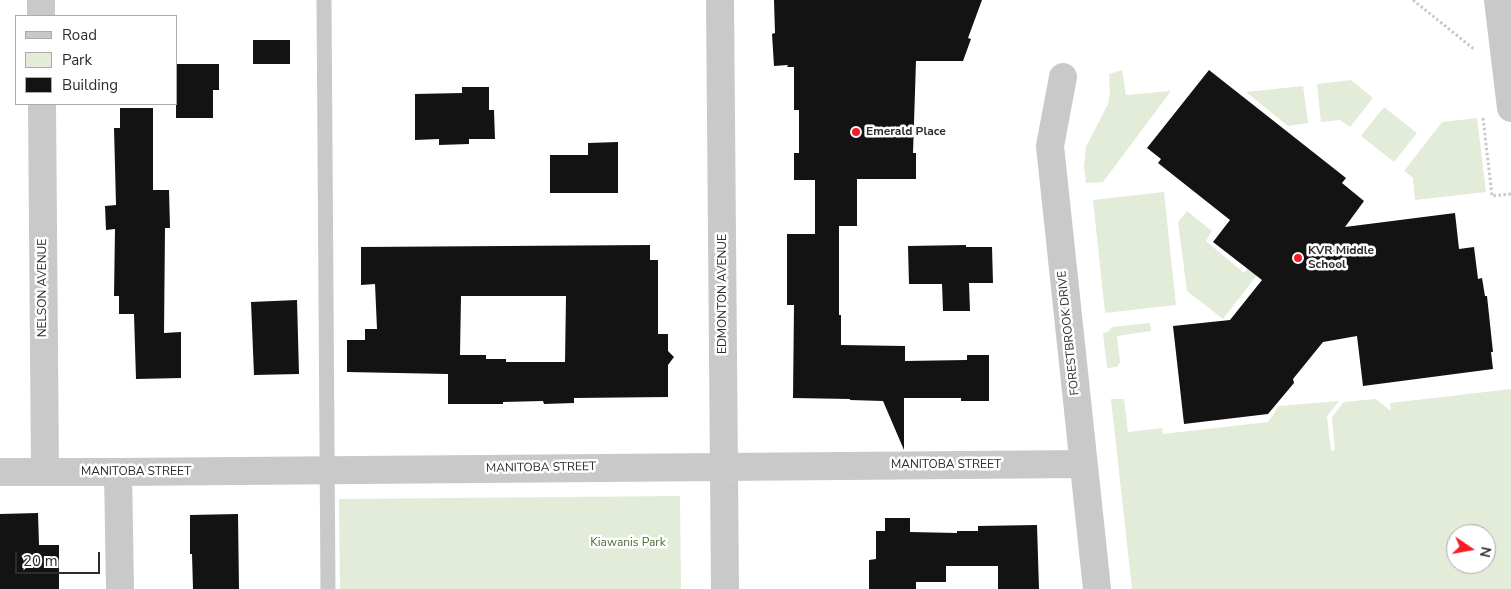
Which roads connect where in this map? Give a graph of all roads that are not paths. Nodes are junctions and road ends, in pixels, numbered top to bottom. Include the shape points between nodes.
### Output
1 (41, 0) edge
2 (324, 0) edge
3 (720, 0) edge
4 (1498, 0) edge
5 (41, 15) edge
6 (1063, 77) dead end
7 (42, 105) edge
8 (1511, 108) edge
9 (1083, 464) junction
10 (724, 466) junction
11 (327, 471) junction
12 (0, 472) edge
13 (45, 472) junction
14 (118, 472) junction
15 (120, 589) edge
16 (328, 589) edge
17 (724, 589) edge
18 (1097, 589) edge

1 - 5 street
2 - 11 lane
3 - 10 street, EDMONTON AVENUE
4 - 8 street
6 - 9 street, FORESTBROOK DRIVE via 1050,146
7 - 13 street, NELSON AVENUE
9 - 10 street, MANITOBA STREET
9 - 18 street, FORESTBROOK DRIVE
10 - 11 street, MANITOBA STREET
10 - 17 street, EDMONTON AVENUE
11 - 14 street, MANITOBA STREET
11 - 16 lane
12 - 13 street, MANITOBA STREET
13 - 14 street, MANITOBA STREET
14 - 15 street

